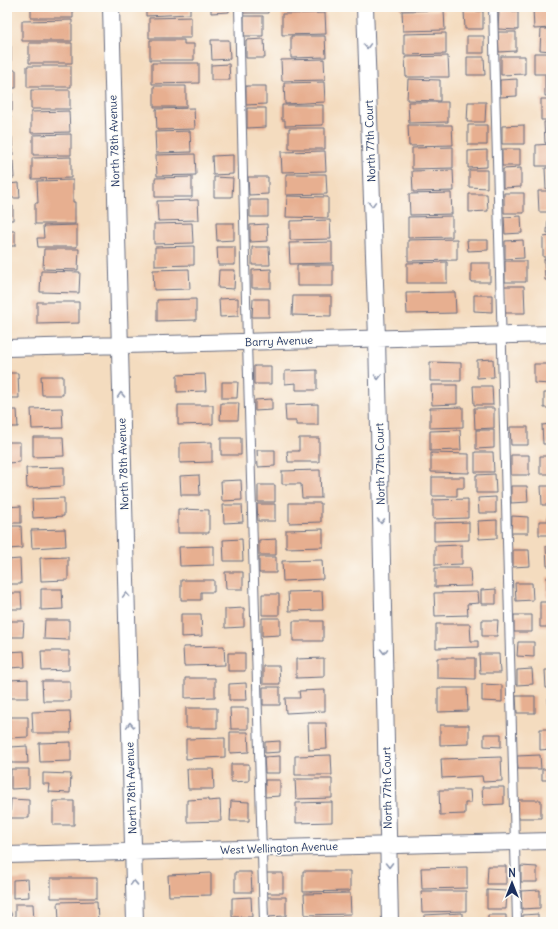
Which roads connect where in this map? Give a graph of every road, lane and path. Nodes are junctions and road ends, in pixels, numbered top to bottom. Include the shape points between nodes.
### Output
1 (111, 7) edge
2 (239, 7) edge
3 (365, 7) edge
4 (493, 7) edge
5 (551, 334) edge
6 (502, 335) junction
7 (377, 338) junction
8 (247, 342) junction
9 (120, 345) junction
10 (7, 348) edge
11 (551, 841) edge
12 (515, 842) junction
13 (388, 845) junction
14 (262, 849) junction
15 (133, 852) junction
16 (7, 855) edge
17 (7, 915) edge
18 (7, 922) edge
19 (135, 922) edge
20 (264, 922) edge
21 (390, 922) edge
22 (517, 922) edge

1 - 9 street, North 78th Avenue
2 - 8 lane
3 -> 7 street, North 77th Court
4 - 6 lane
5 - 6 street, Barry Avenue
6 - 7 street, Barry Avenue
6 - 12 lane
7 - 8 street, Barry Avenue
7 -> 13 street, North 77th Court
8 - 9 street, Barry Avenue
8 - 14 lane
9 - 10 street, Barry Avenue
15 -> 9 street, North 78th Avenue
11 - 12 street, West Wellington Avenue
12 - 13 street, West Wellington Avenue
12 - 22 lane
13 - 14 street, West Wellington Avenue
13 -> 21 street, North 77th Court
14 - 15 street, West Wellington Avenue
14 - 20 lane
15 - 16 street, West Wellington Avenue
19 -> 15 street, North 78th Avenue
17 - 18 lane

